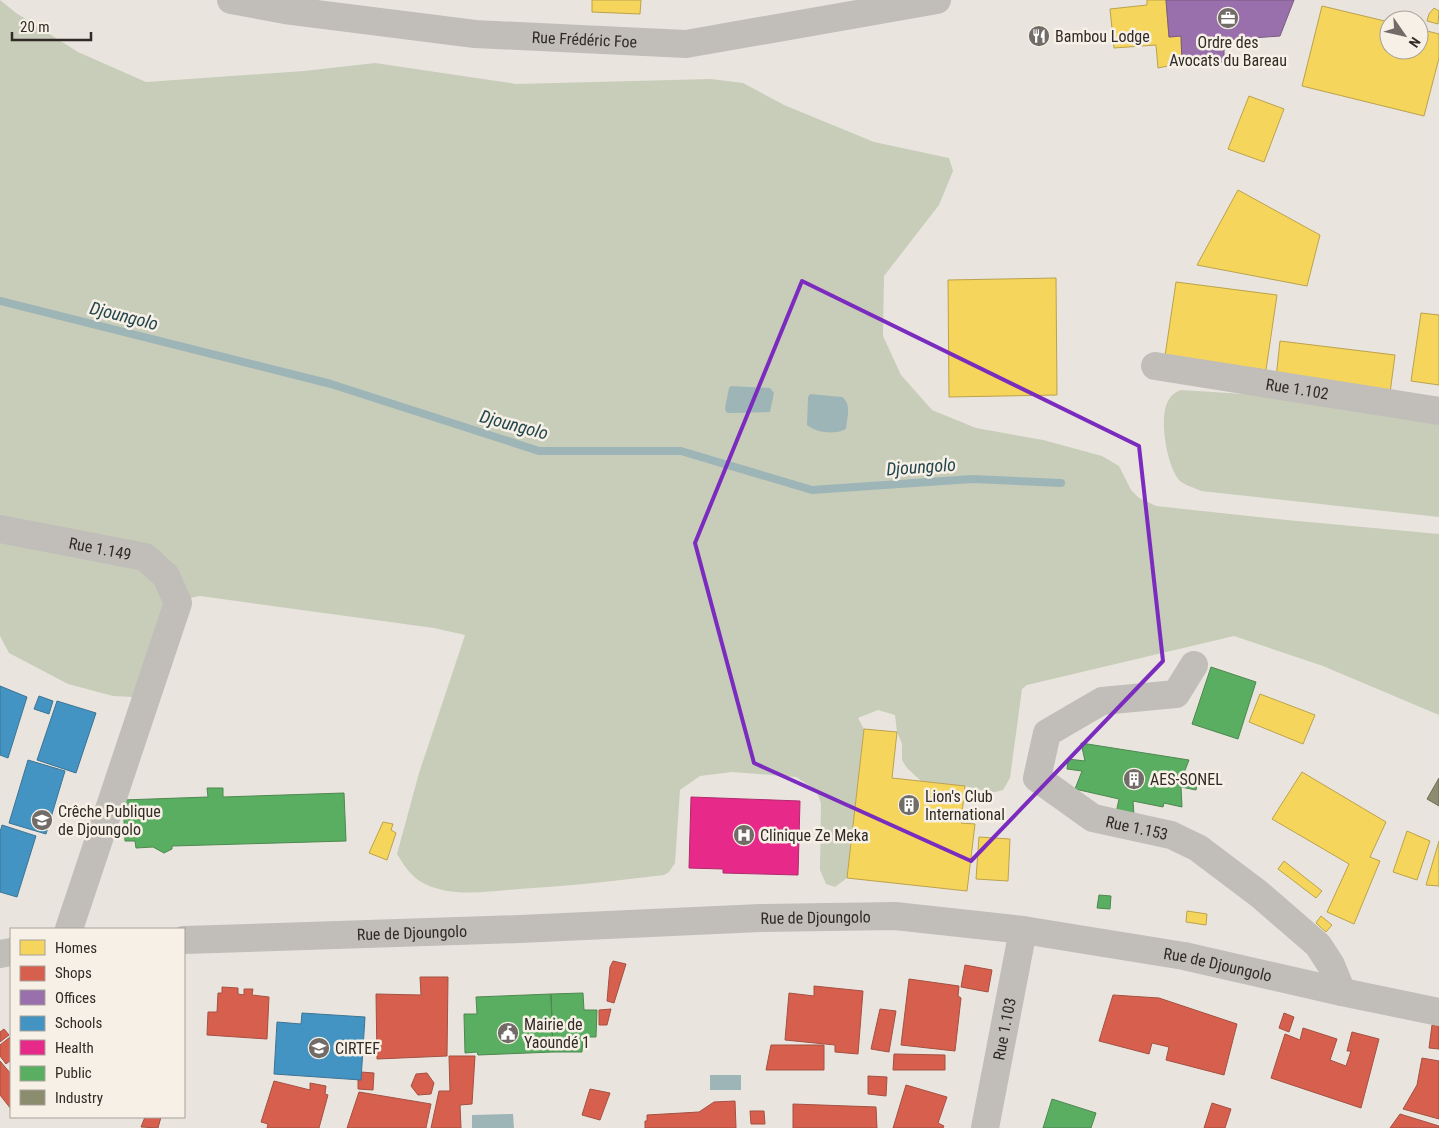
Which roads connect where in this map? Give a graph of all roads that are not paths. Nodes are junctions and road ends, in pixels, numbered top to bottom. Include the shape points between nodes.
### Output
1 (231, 0) edge
2 (937, 0) edge
3 (1155, 366) dead end
4 (1439, 411) edge
5 (0, 529) edge
6 (1194, 665) dead end
7 (68, 928) edge
8 (1023, 930) junction
9 (185, 940) edge
10 (1342, 992) junction
11 (1439, 1012) edge
12 (985, 1128) edge

1 - 2 street, Rue Frédéric Foe via 475,34 686,44
3 - 4 street, Rue 1.102
5 - 7 street, Rue 1.149 via 145,557 166,576 178,603
6 - 10 street, Rue 1.153 via 1176,694 1102,701 1047,733 1037,778 1093,818 1171,835 1198,848 1259,894 1318,945
8 - 9 street, Rue de Djoungolo via 895,916 760,918
8 - 10 street, Rue de Djoungolo via 1184,956
8 - 12 street, Rue 1.103
10 - 11 street, Rue de Djoungolo

